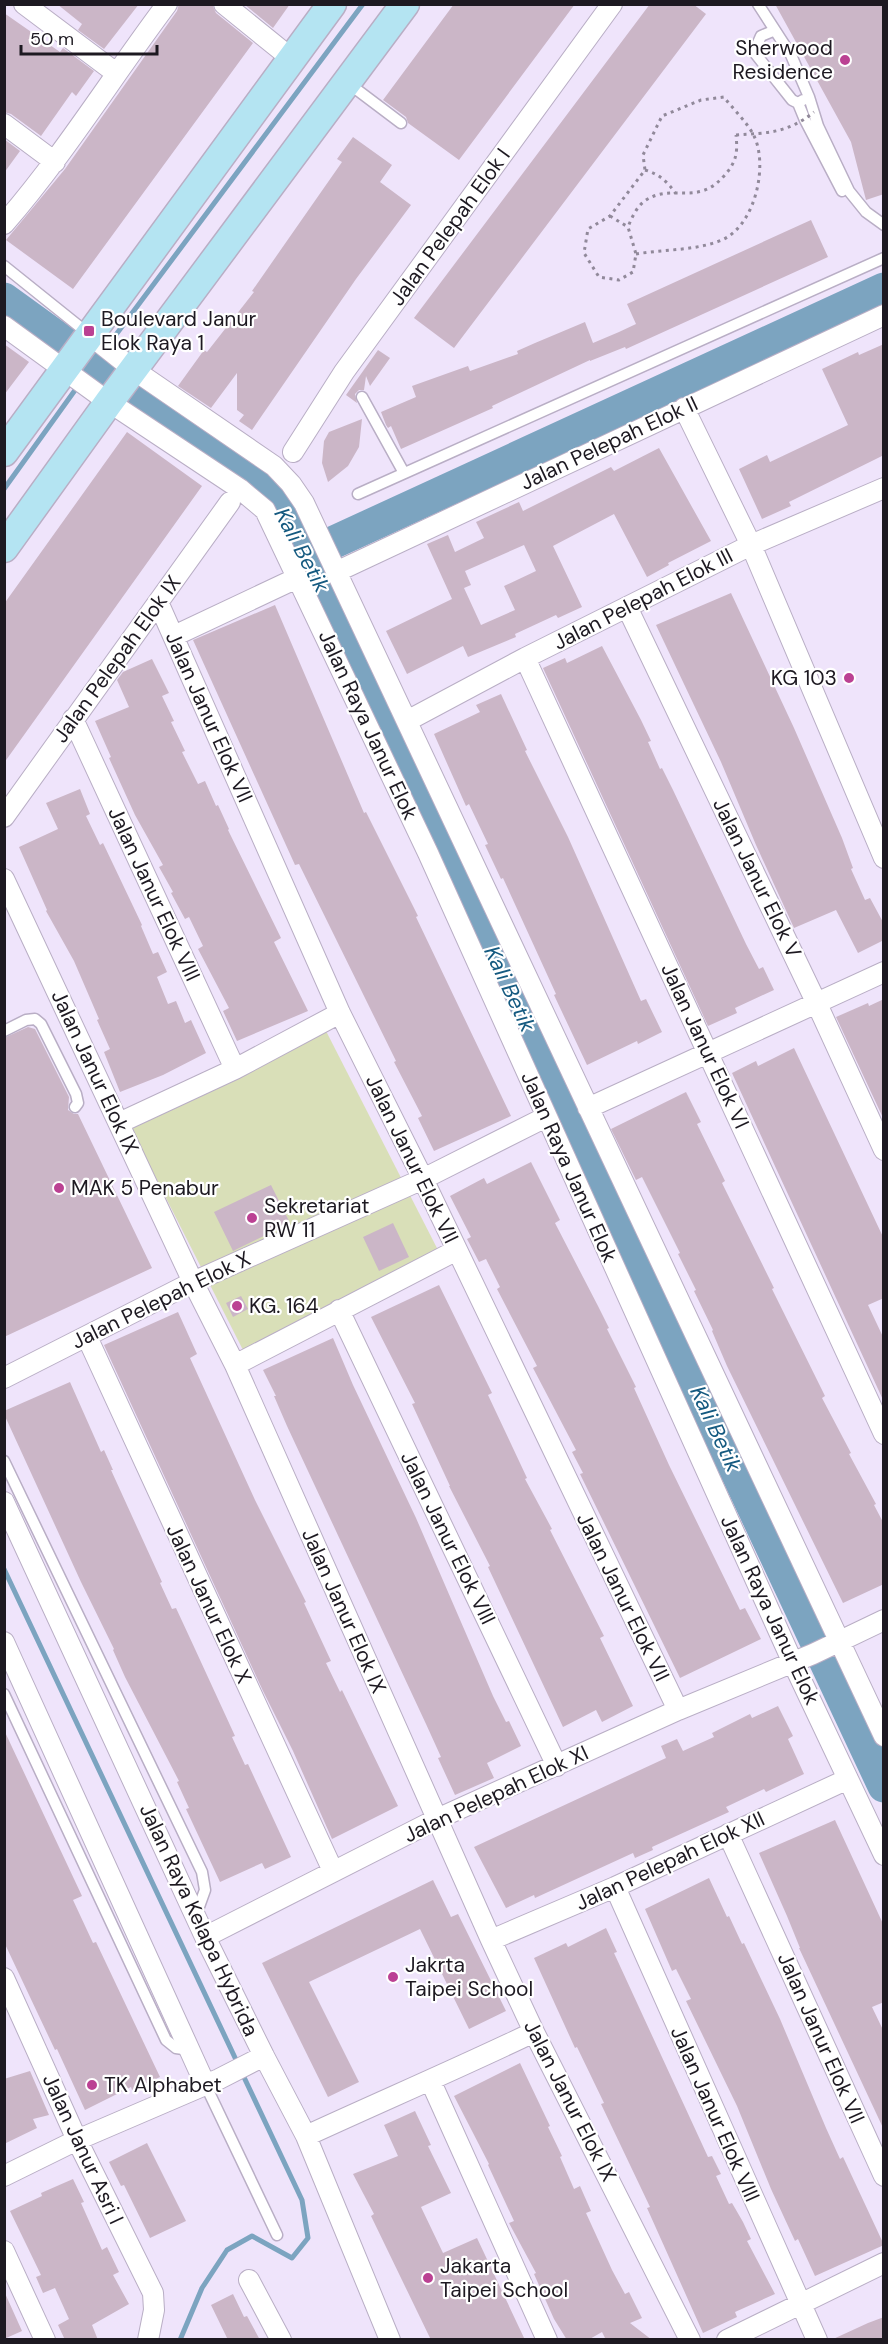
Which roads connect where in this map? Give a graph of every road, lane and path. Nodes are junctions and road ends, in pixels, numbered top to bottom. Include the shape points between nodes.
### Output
1 (24, 4) edge
2 (166, 4) edge
3 (224, 4) edge
4 (332, 4) edge
5 (405, 4) edge
6 (612, 4) edge
7 (758, 4) edge
8 (773, 31) junction
9 (292, 59) junction
10 (116, 73) junction
11 (347, 82) junction
12 (809, 97) junction
13 (798, 103) junction
14 (814, 112) dead end
15 (805, 120) junction
16 (401, 123) dead end
17 (4, 124) edge
18 (753, 134) junction
19 (55, 162) junction
20 (645, 170) junction
21 (676, 194) junction
22 (610, 216) junction
23 (4, 224) edge
24 (884, 225) edge
25 (628, 227) junction
26 (884, 234) edge
27 (636, 254) junction
28 (884, 258) edge
29 (4, 267) edge
30 (884, 315) edge
31 (4, 326) edge
32 (80, 355) junction
33 (132, 370) junction
34 (362, 397) dead end
35 (108, 399) junction
36 (684, 408) junction
37 (4, 452) edge
38 (293, 452) dead end
39 (404, 473) junction
40 (884, 488) edge
41 (358, 494) dead end
42 (230, 502) dead end
43 (751, 545) junction
44 (4, 548) edge
45 (334, 569) junction
46 (297, 578) junction
47 (158, 602) junction
48 (627, 607) junction
49 (174, 636) junction
50 (525, 658) junction
51 (73, 719) junction
52 (407, 721) junction
53 (4, 817) edge
54 (884, 858) edge
55 (4, 879) edge
56 (884, 972) edge
57 (817, 1004) junction
58 (340, 1013) junction
59 (4, 1031) edge
60 (708, 1052) junction
61 (235, 1069) junction
62 (75, 1107) dead end
63 (588, 1108) junction
64 (546, 1117) junction
65 (119, 1123) junction
66 (884, 1150) edge
67 (423, 1179) junction
68 (457, 1250) junction
69 (192, 1282) junction
70 (339, 1310) junction
71 (87, 1337) junction
72 (235, 1365) junction
73 (4, 1378) edge
74 (884, 1434) edge
75 (4, 1461) edge
76 (4, 1502) edge
77 (884, 1620) edge
78 (4, 1642) edge
79 (831, 1646) junction
80 (796, 1662) junction
81 (12, 1680) edge
82 (4, 1694) edge
83 (678, 1710) junction
84 (884, 1736) edge
85 (557, 1766) junction
86 (848, 1779) junction
87 (437, 1819) junction
88 (728, 1834) junction
89 (884, 1855) edge
90 (333, 1871) junction
91 (615, 1887) junction
92 (195, 1916) junction
93 (205, 1937) junction
94 (491, 1940) junction
95 (4, 1978) edge
96 (534, 2032) junction
97 (190, 2050) junction
98 (258, 2060) junction
99 (212, 2082) junction
100 (430, 2082) junction
101 (306, 2136) junction
102 (76, 2140) junction
103 (4, 2176) edge
104 (884, 2176) edge
105 (277, 2235) dead end
106 (4, 2252) edge
107 (884, 2263) edge
108 (249, 2280) dead end
109 (799, 2303) junction
110 (150, 2330) edge
111 (45, 2340) edge
112 (281, 2340) edge
113 (390, 2340) edge
114 (547, 2340) edge
115 (690, 2340) edge
116 (727, 2340) edge
117 (817, 2340) edge

1 - 10 street
2 - 10 street
3 - 9 street
4 - 9 main road
5 - 11 main road
6 - 38 street, Jalan Pelepah Elok I
7 - 8 lane
8 - 12 lane via 791,55
8 - 13 lane via 760,36 754,52
9 - 32 main road
10 - 19 street
11 - 16 lane
11 - 33 main road
12 - 13 lane
12 - 24 lane via 818,126 849,190 866,212
13 - 15 lane
14 - 15 path, bridge
15 - 18 path, bridge via 772,134
15 - 26 lane via 845,196 861,217
17 - 19 street
18 - 20 path via 724,97 701,100 662,116 643,155
18 - 21 path, bridge via 736,135 736,160 712,189
18 - 27 path via 759,158 755,199 737,228 724,239 689,249
19 - 23 street
20 - 21 path via 669,183
20 - 22 path
21 - 25 path via 646,200
22 - 25 path
22 - 27 path via 588,230 584,253 599,277 619,280 633,272
25 - 27 path
28 - 39 lane
29 - 32 lane
30 - 36 street, Jalan Pelepah Elok II
31 - 32 street, Jalan Raya Janur Elok
32 - 33 street, Jalan Raya Janur Elok
32 - 35 street, Jalan Raya Janur Elok
32 - 37 main road
33 - 35 main road
33 - 45 street, Jalan Raya Janur Elok via 273,466 304,503
34 - 39 lane
35 - 44 main road
35 - 46 street, Jalan Raya Janur Elok via 266,510
36 - 43 street
36 - 45 street, Jalan Pelepah Elok II
39 - 41 lane
40 - 43 street, Jalan Pelepah Elok III
42 - 47 street, Jalan Pelepah Elok IX
43 - 48 street, Jalan Pelepah Elok III
43 - 54 street
45 - 52 street, Jalan Raya Janur Elok
46 - 49 street
46 - 64 street, Jalan Raya Janur Elok via 428,853
47 - 49 street, Jalan Janur Elok VII
47 - 51 street, Jalan Pelepah Elok IX
48 - 50 street, Jalan Pelepah Elok III
48 - 57 street, Jalan Janur Elok V
49 - 58 street, Jalan Janur Elok VII
50 - 52 street, Jalan Pelepah Elok III
50 - 60 street, Jalan Janur Elok VI
51 - 53 street, Jalan Pelepah Elok IX
51 - 61 street, Jalan Janur Elok VIII
52 - 63 street, Jalan Raya Janur Elok
55 - 65 street, Jalan Janur Elok IX
56 - 57 street
57 - 60 street
57 - 66 street, Jalan Janur Elok V
58 - 61 street
58 - 67 street, Jalan Janur Elok VII
59 - 62 lane via 26,1020 35,1019 41,1024 76,1094
60 - 63 street
60 - 74 street, Jalan Janur Elok VI
61 - 65 street
63 - 79 street, Jalan Raya Janur Elok
64 - 67 street, Jalan Pelepah Elok X
64 - 80 street, Jalan Raya Janur Elok
65 - 69 street, Jalan Janur Elok IX
67 - 68 street, Jalan Janur Elok VII
67 - 69 street, Jalan Pelepah Elok X
68 - 70 street
68 - 83 street, Jalan Janur Elok VII
69 - 71 street, Jalan Pelepah Elok X
69 - 72 street, Jalan Janur Elok IX
70 - 72 street
70 - 85 street, Jalan Janur Elok VIII
71 - 73 street, Jalan Pelepah Elok X
71 - 90 street, Jalan Janur Elok X
72 - 87 street, Jalan Janur Elok IX
75 - 92 lane via 202,1872 205,1890
76 - 92 street, Jalan Raya Kelapa Hybrida
77 - 79 street, Jalan Pelepah Elok XI
78 - 81 street
79 - 80 street, Jalan Pelepah Elok XI
79 - 84 street, Jalan Raya Janur Elok
80 - 83 street, Jalan Pelepah Elok XI
80 - 86 street, Jalan Raya Janur Elok
81 - 97 street
82 - 97 lane via 166,2040 176,2048
83 - 85 street, Jalan Pelepah Elok XI
85 - 87 street, Jalan Pelepah Elok XI
86 - 88 street, Jalan Pelepah Elok XII
86 - 89 street, Jalan Raya Janur Elok
87 - 90 street, Jalan Pelepah Elok XI
87 - 94 street, Jalan Janur Elok IX
88 - 91 street, Jalan Pelepah Elok XII
88 - 104 street, Jalan Janur Elok VII
90 - 93 street, Jalan Pelepah Elok XI
91 - 94 street, Jalan Pelepah Elok XII
91 - 109 street, Jalan Janur Elok VIII
92 - 93 street, Jalan Raya Kelapa Hybrida
93 - 98 street, Jalan Raya Kelapa Hybrida
94 - 96 street, Jalan Janur Elok IX
95 - 102 street, Jalan Janur Asri I
96 - 100 street
96 - 115 street, Jalan Janur Elok IX
97 - 99 street
98 - 99 street
98 - 101 street, Jalan Raya Kelapa Hybrida
99 - 102 street
99 - 105 lane
100 - 101 street
100 - 114 street
101 - 113 street, Jalan Raya Kelapa Hybrida
102 - 103 street
102 - 110 street, Jalan Janur Asri I via 153,2293
106 - 111 street
107 - 109 street
108 - 112 street
109 - 116 street
109 - 117 street, Jalan Janur Elok VIII

